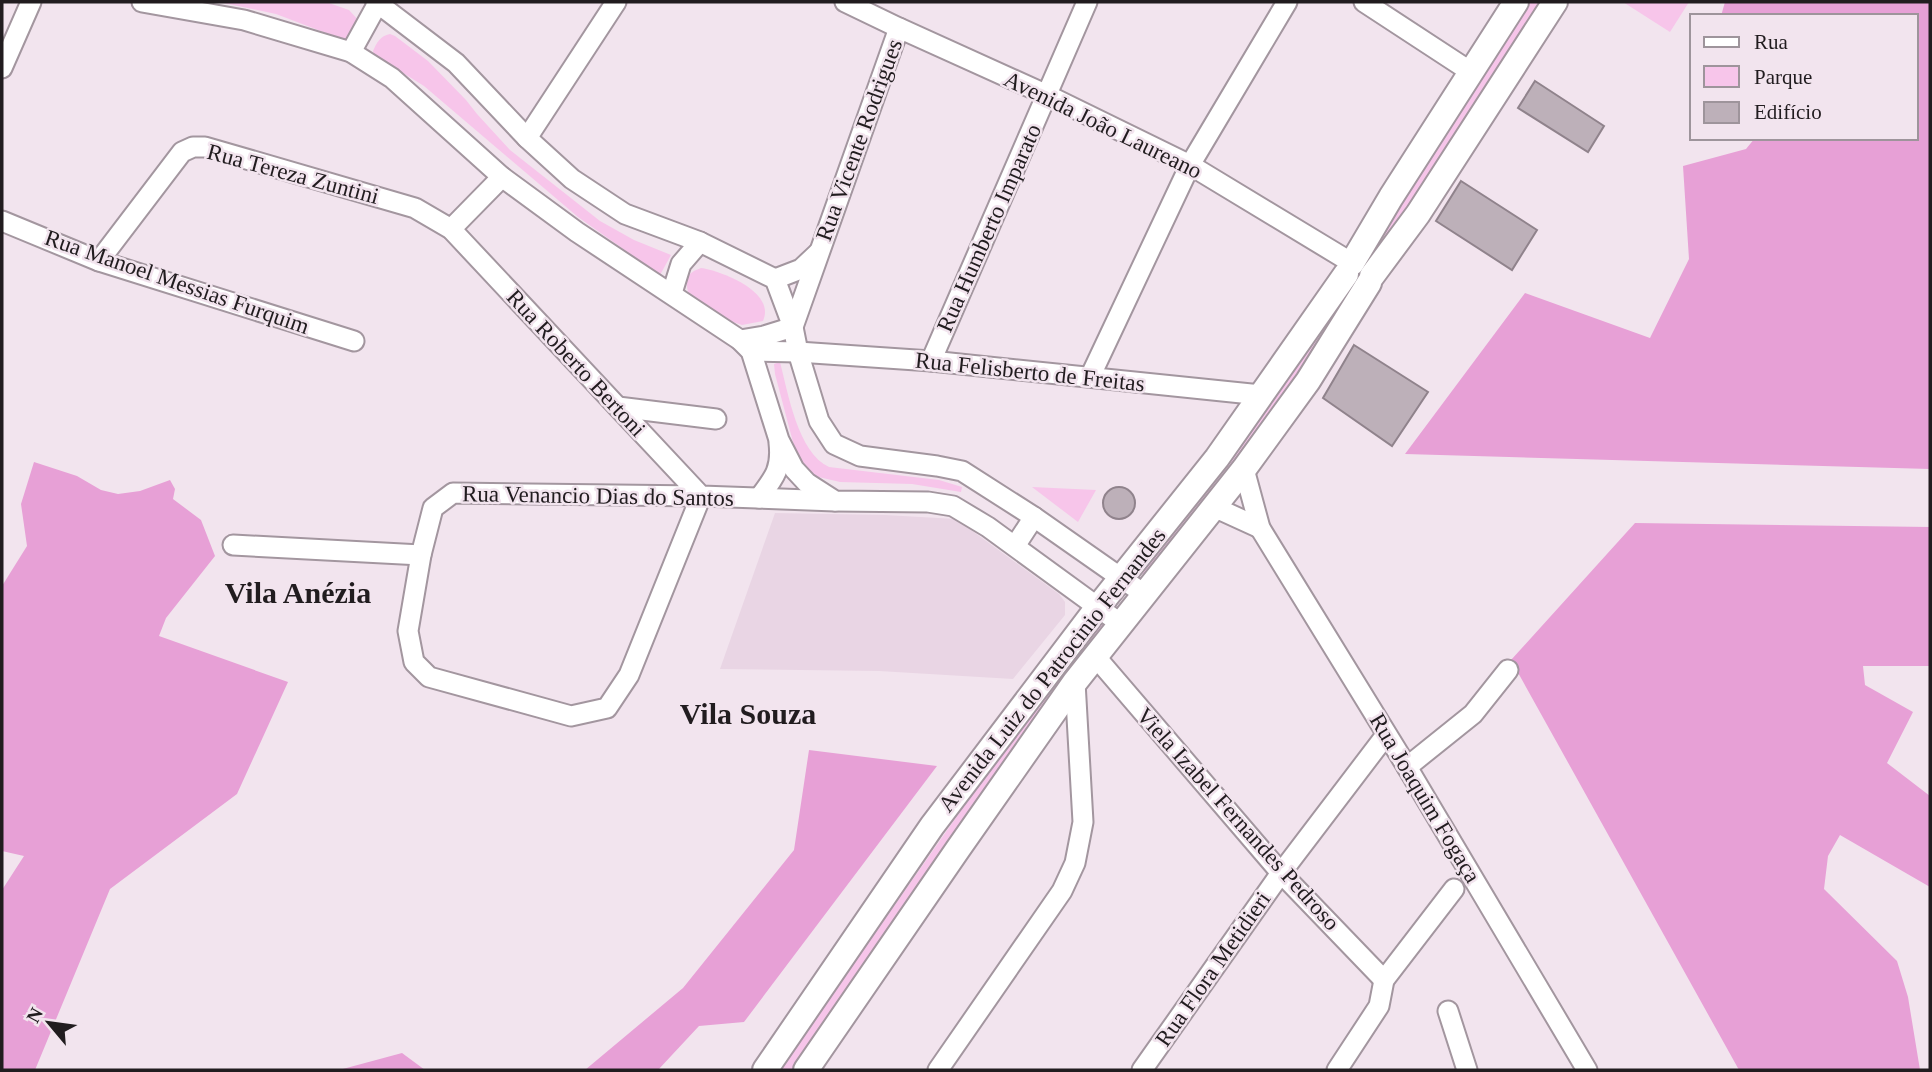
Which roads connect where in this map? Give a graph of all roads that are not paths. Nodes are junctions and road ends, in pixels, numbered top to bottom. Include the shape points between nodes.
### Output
1 (31, 2) edge
2 (142, 2) edge
3 (377, 2) edge
4 (616, 2) edge
5 (845, 2) edge
6 (1087, 2) edge
7 (1287, 2) edge
8 (1363, 2) edge
9 (1516, 2) edge
10 (1555, 2) edge
11 (899, 28) junction
12 (351, 52) junction
13 (2, 68) edge
14 (1471, 72) junction
15 (1047, 95) junction
16 (527, 138) junction
17 (1190, 165) junction
18 (502, 177) junction
19 (2, 220) edge
20 (451, 229) junction
21 (700, 242) junction
22 (819, 252) junction
23 (99, 261) junction
24 (1360, 274) junction
25 (775, 279) junction
26 (672, 293) junction
27 (793, 327) junction
28 (354, 341) dead end
29 (746, 346) junction
30 (798, 352) junction
31 (930, 361) junction
32 (1090, 377) junction
33 (1261, 396) junction
34 (618, 407) junction
35 (716, 419) dead end
36 (779, 440) junction
37 (1244, 469) junction
38 (701, 496) junction
39 (759, 498) junction
40 (835, 501) junction
41 (1214, 507) junction
42 (1034, 517) junction
43 (1260, 528) junction
44 (233, 545) dead end
45 (1015, 546) junction
46 (421, 555) junction
47 (1121, 578) junction
48 (1144, 594) junction
49 (1098, 607) junction
50 (1121, 624) junction
51 (1096, 656) junction
52 (1508, 670) dead end
53 (1076, 682) junction
54 (1386, 735) junction
55 (1407, 767) junction
56 (1280, 873) junction
57 (1454, 889) dead end
58 (1384, 980) junction
59 (1448, 1011) dead end
60 (765, 1070) edge
61 (806, 1070) edge
62 (938, 1070) edge
63 (1142, 1070) edge
64 (1337, 1070) edge
65 (1467, 1070) edge
66 (1587, 1070) edge

1 - 13 street
2 - 12 street via 244,20
3 - 12 street
3 - 16 street via 456,63
4 - 16 street
5 - 11 street, Avenida João Laureano
6 - 15 street, Rua Humberto Imparato
7 - 17 street
8 - 14 street
9 - 14 main road, Avenida Luiz do Patrocinio Fernandes
10 - 24 main road, Avenida Luiz do Patrocinio Fernandes via 1418,214
11 - 15 street, Avenida João Laureano
11 - 22 street, Rua Vicente Rodrigues
12 - 18 street via 392,78
14 - 24 main road, Avenida Luiz do Patrocinio Fernandes via 1391,197
15 - 17 street, Avenida João Laureano
15 - 31 street, Rua Humberto Imparato
16 - 21 street via 572,179 625,214
17 - 24 street, Avenida João Laureano
17 - 32 street
18 - 20 street
18 - 26 street
19 - 23 street, Rua Manoel Messias Furquim
20 - 23 street, Rua Tereza Zuntini via 415,208 193,147 182,152
20 - 34 street, Rua Roberto Bertoni
21 - 25 street
21 - 26 street via 681,264
22 - 25 street, Rua Vicente Rodrigues via 801,269
22 - 27 street, Rua Vicente Rodrigues
23 - 28 street, Rua Manoel Messias Furquim
24 - 33 main road, Avenida Luiz do Patrocinio Fernandes
24 - 37 main road, Avenida Luiz do Patrocinio Fernandes via 1308,381
25 - 27 street
26 - 29 street
27 - 29 street
27 - 30 street
29 - 30 street, Rua Felisberto de Freitas
29 - 36 street
30 - 31 street, Rua Felisberto de Freitas
30 - 42 street via 818,421 834,444 860,456 962,471
31 - 32 street, Rua Felisberto de Freitas
32 - 33 street, Rua Felisberto de Freitas
33 - 47 main road, Avenida Luiz do Patrocinio Fernandes
34 - 35 street
34 - 38 street, Rua Roberto Bertoni
36 - 39 street via 781,458 776,474
36 - 40 street via 794,469
37 - 41 main road, Avenida Luiz do Patrocinio Fernandes
37 - 43 street, Rua Joaquim Fogaça
38 - 39 street, Rua Venancio Dias do Santos
38 - 46 street, Rua Venancio Dias do Santos via 453,493 433,508
38 - 46 street, Rua Venancio Dias do Santos via 629,675 607,708 571,716 429,677 414,662 408,631
39 - 40 street, Rua Venancio Dias do Santos
40 - 45 street, Rua Venancio Dias do Santos via 953,506
41 - 43 street
41 - 48 main road, Avenida Luiz do Patrocinio Fernandes
42 - 45 street
42 - 47 street
43 - 54 street, Rua Joaquim Fogaça
44 - 46 street
45 - 49 street, Rua Venancio Dias do Santos
47 - 48 street
47 - 49 main road, Avenida Luiz do Patrocinio Fernandes
48 - 50 main road, Avenida Luiz do Patrocinio Fernandes
49 - 50 street, Rua Venancio Dias do Santos
49 - 60 main road, Avenida Luiz do Patrocinio Fernandes via 932,826
50 - 51 main road, Avenida Luiz do Patrocinio Fernandes
51 - 53 main road, Avenida Luiz do Patrocinio Fernandes
51 - 56 street, Viela Izabel Fernandes Pedroso
52 - 55 street via 1473,714
53 - 61 main road, Avenida Luiz do Patrocinio Fernandes
53 - 62 street via 1083,822 1075,863 1062,891
54 - 55 street, Rua Joaquim Fogaça
54 - 56 street, Rua Flora Metidieri
55 - 66 street, Rua Joaquim Fogaça
56 - 58 street, Viela Izabel Fernandes Pedroso
56 - 63 street, Rua Flora Metidieri
57 - 58 street
58 - 64 street via 1379,1006
59 - 65 street

